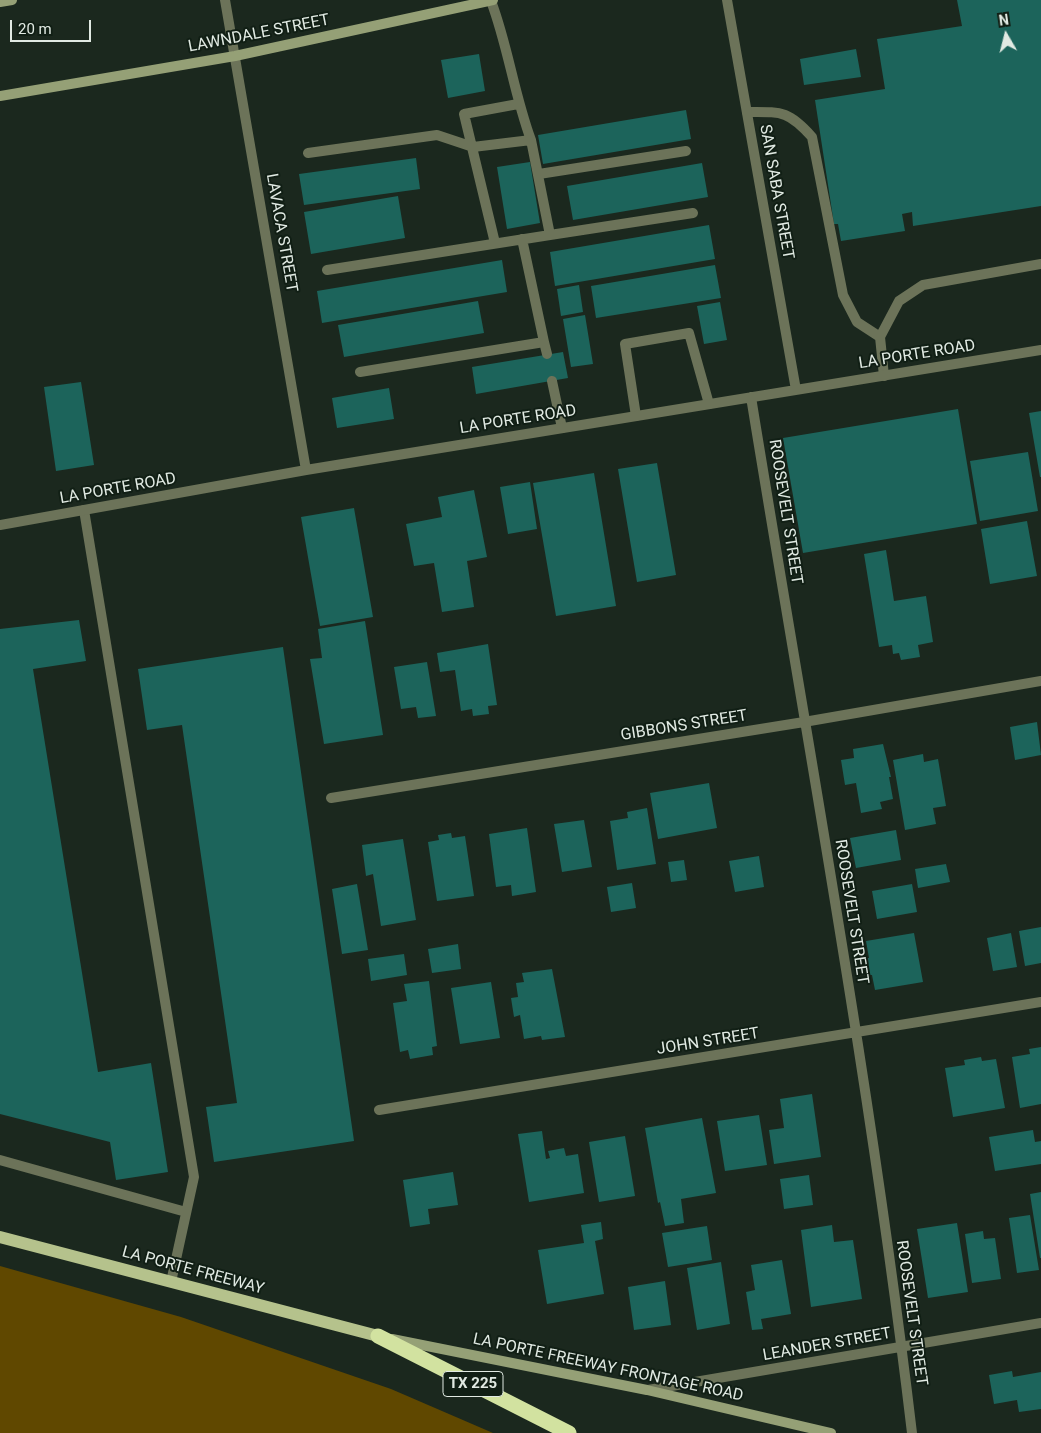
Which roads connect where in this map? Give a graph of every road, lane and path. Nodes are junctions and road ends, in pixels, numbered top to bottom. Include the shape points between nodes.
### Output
1 (12, 0) edge
2 (225, 0) edge
3 (492, 0) edge
4 (727, 0) edge
5 (0, 2) edge
6 (235, 56) junction
7 (0, 96) edge
8 (518, 104) junction
9 (747, 112) junction
10 (531, 140) junction
11 (473, 147) junction
12 (686, 151) dead end
13 (308, 153) dead end
14 (539, 174) junction
15 (693, 213) dead end
16 (550, 235) junction
17 (522, 239) junction
18 (495, 243) junction
19 (1041, 264) edge
20 (327, 270) dead end
21 (880, 337) junction
22 (544, 342) junction
23 (1041, 350) edge
24 (547, 354) dead end
25 (360, 372) dead end
26 (884, 376) junction
27 (552, 381) dead end
28 (796, 390) junction
29 (751, 397) junction
30 (709, 404) junction
31 (636, 416) junction
32 (562, 428) junction
33 (306, 470) junction
34 (84, 510) junction
35 (0, 525) edge
36 (1041, 681) edge
37 (804, 722) junction
38 (331, 798) dead end
39 (1041, 1002) edge
40 (856, 1034) junction
41 (379, 1110) dead end
42 (0, 1160) edge
43 (186, 1212) junction
44 (0, 1237) edge
45 (171, 1282) junction
46 (1041, 1323) edge
47 (378, 1336) junction
48 (902, 1346) junction
49 (647, 1390) junction
50 (569, 1433) edge
51 (831, 1433) edge
52 (912, 1433) edge

1 - 5 main road
2 - 6 street, LAVACA STREET
3 - 6 main road, LAWNDALE STREET
3 - 8 street via 502,29
4 - 9 street, SAN SABA STREET
6 - 7 main road, LAWNDALE STREET
6 - 33 street, LAVACA STREET
8 - 10 street
8 - 11 street via 464,114
9 - 21 street via 780,112 799,122 812,137 843,295 857,322
9 - 28 street, SAN SABA STREET
10 - 11 street
10 - 14 street
11 - 13 street via 437,135
11 - 18 street
12 - 14 street
14 - 16 street
15 - 16 street
16 - 17 street
17 - 18 street
17 - 22 street
18 - 20 street
19 - 21 street via 923,285 899,301
21 - 26 street
22 - 24 street
22 - 25 street
23 - 26 street, LA PORTE ROAD
26 - 28 street, LA PORTE ROAD
27 - 32 street
28 - 29 street, LA PORTE ROAD
29 - 30 street, LA PORTE ROAD
29 - 37 street, ROOSEVELT STREET
30 - 31 street, LA PORTE ROAD
30 - 31 street via 689,333 680,334 625,344
31 - 32 street, LA PORTE ROAD
32 - 33 street, LA PORTE ROAD
33 - 34 street, LA PORTE ROAD
34 - 35 street, LA PORTE ROAD
34 - 43 street via 194,1177
36 - 37 street, GIBBONS STREET
37 - 38 street, GIBBONS STREET
37 - 40 street, ROOSEVELT STREET
39 - 40 street, JOHN STREET
40 - 41 street, JOHN STREET
40 - 48 street, ROOSEVELT STREET
42 - 43 street
43 - 45 street
44 - 45 main road, LA PORTE FREEWAY
45 - 47 main road, LA PORTE FREEWAY
46 - 48 street, LEANDER STREET
47 - 49 main road, LA PORTE FREEWAY FRONTAGE ROAD
47 - 50 highway, TX 225
48 - 49 street, LEANDER STREET
48 - 52 street, ROOSEVELT STREET
49 - 51 main road, LA PORTE FREEWAY FRONTAGE ROAD

